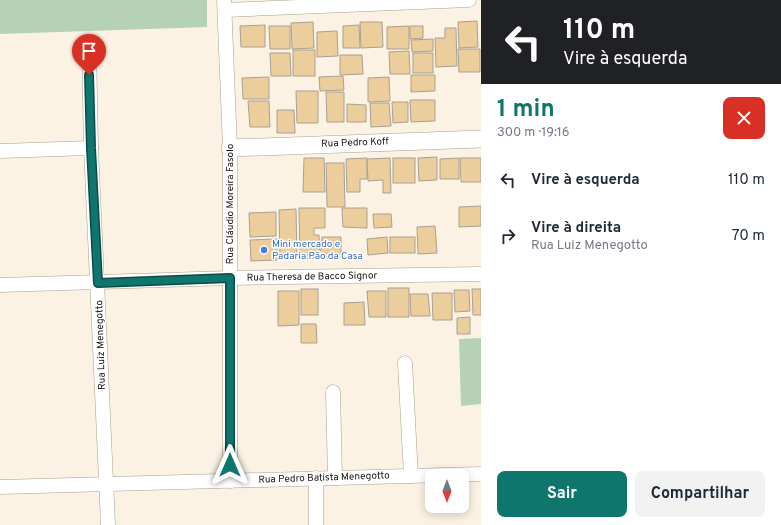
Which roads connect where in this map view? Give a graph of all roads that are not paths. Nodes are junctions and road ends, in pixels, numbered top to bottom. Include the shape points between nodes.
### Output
1 (469, 0) edge
2 (224, 5) edge
3 (89, 46) dead end
4 (481, 138) edge
5 (91, 148) junction
6 (230, 148) junction
7 (0, 151) edge
8 (481, 274) edge
9 (230, 278) junction
10 (98, 283) junction
11 (0, 284) edge
12 (405, 364) dead end
13 (333, 392) dead end
14 (481, 474) edge
15 (411, 476) junction
16 (316, 478) junction
17 (335, 478) junction
18 (230, 481) junction
19 (106, 484) junction
20 (0, 487) edge
21 (108, 525) edge
22 (316, 525) edge

1 - 2 street
2 - 6 street, Rua Cláudio Moreira Fasolo
3 - 5 street, Rua Luiz Menegotto
4 - 6 street, Rua Pedro Koff
5 - 7 street
5 - 10 street, Rua Luiz Menegotto
6 - 9 street, Rua Cláudio Moreira Fasolo
8 - 9 street, Rua Theresa de Bacco Signor
9 - 10 street, Rua Theresa de Bacco Signor
9 - 18 street, Rua Cláudio Moreira Fasolo
10 - 11 street, Rua Theresa de Bacco Signor
10 - 19 street, Rua Luiz Menegotto
12 - 15 street
13 - 17 street
14 - 15 street, Rua Pedro Batista Menegotto
15 - 17 street, Rua Pedro Batista Menegotto
16 - 17 street, Rua Pedro Batista Menegotto
16 - 18 street, Rua Pedro Batista Menegotto
16 - 22 street
18 - 19 street, Rua Pedro Batista Menegotto
19 - 20 street, Rua Pedro Batista Menegotto
19 - 21 street, Rua Luiz Menegotto

